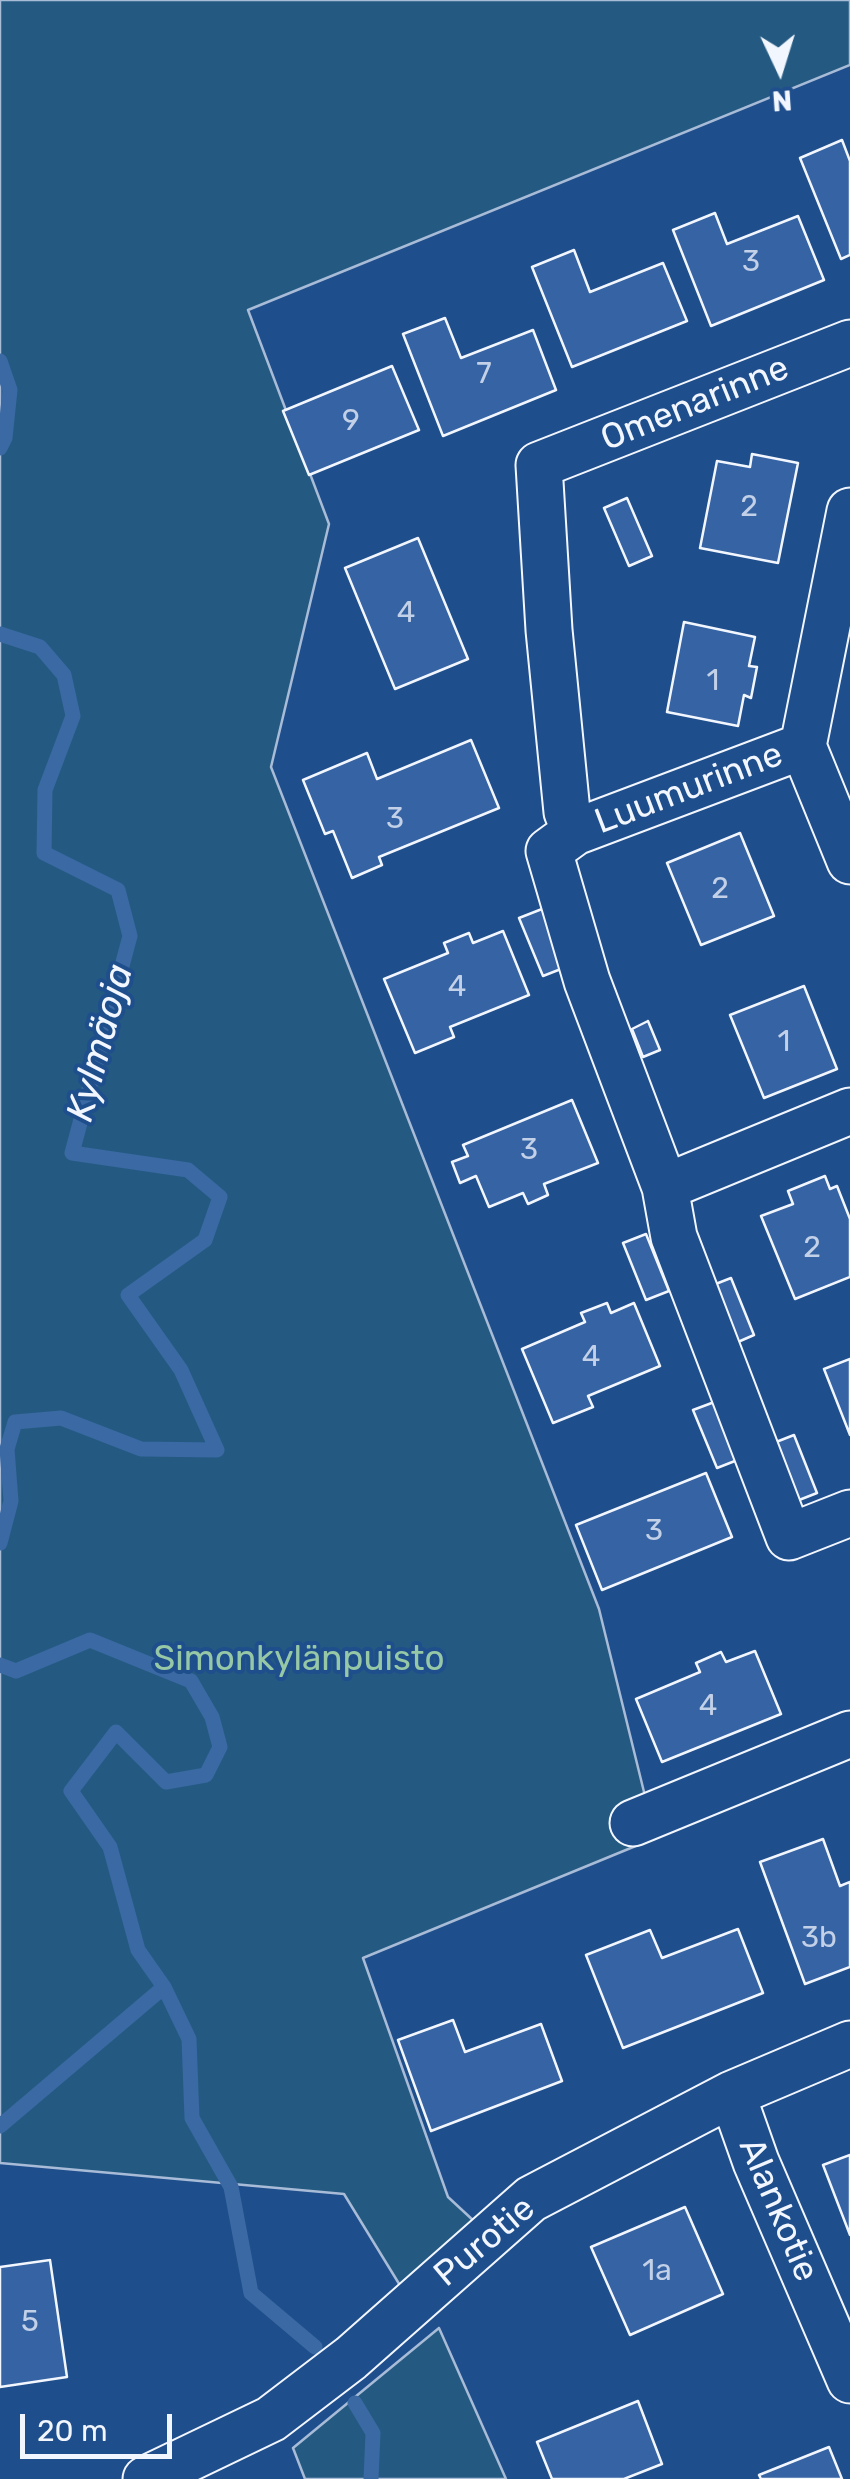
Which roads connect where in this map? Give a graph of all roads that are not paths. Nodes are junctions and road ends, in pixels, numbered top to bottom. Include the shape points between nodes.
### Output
1 (850, 343) edge
2 (850, 511) edge
3 (803, 746) junction
4 (841, 810) edge
5 (576, 832) junction
6 (850, 861) edge
7 (850, 1110) edge
8 (665, 1187) junction
9 (850, 1513) edge
10 (850, 1734) edge
11 (633, 1823) dead end
12 (850, 2044) edge
13 (732, 2094) junction
14 (850, 2380) edge
15 (146, 2479) edge

1 - 5 street, Omenarinne via 539,466 548,630 567,812
2 - 3 street
3 - 4 street
3 - 5 street, Luumurinne
4 - 6 street
5 - 8 street via 549,851 587,982
7 - 8 street
8 - 9 street via 674,1237 789,1537
10 - 11 street
12 - 13 street, Purotie
13 - 14 street, Alankotie
13 - 15 street, Purotie via 531,2198 352,2358 271,2419

